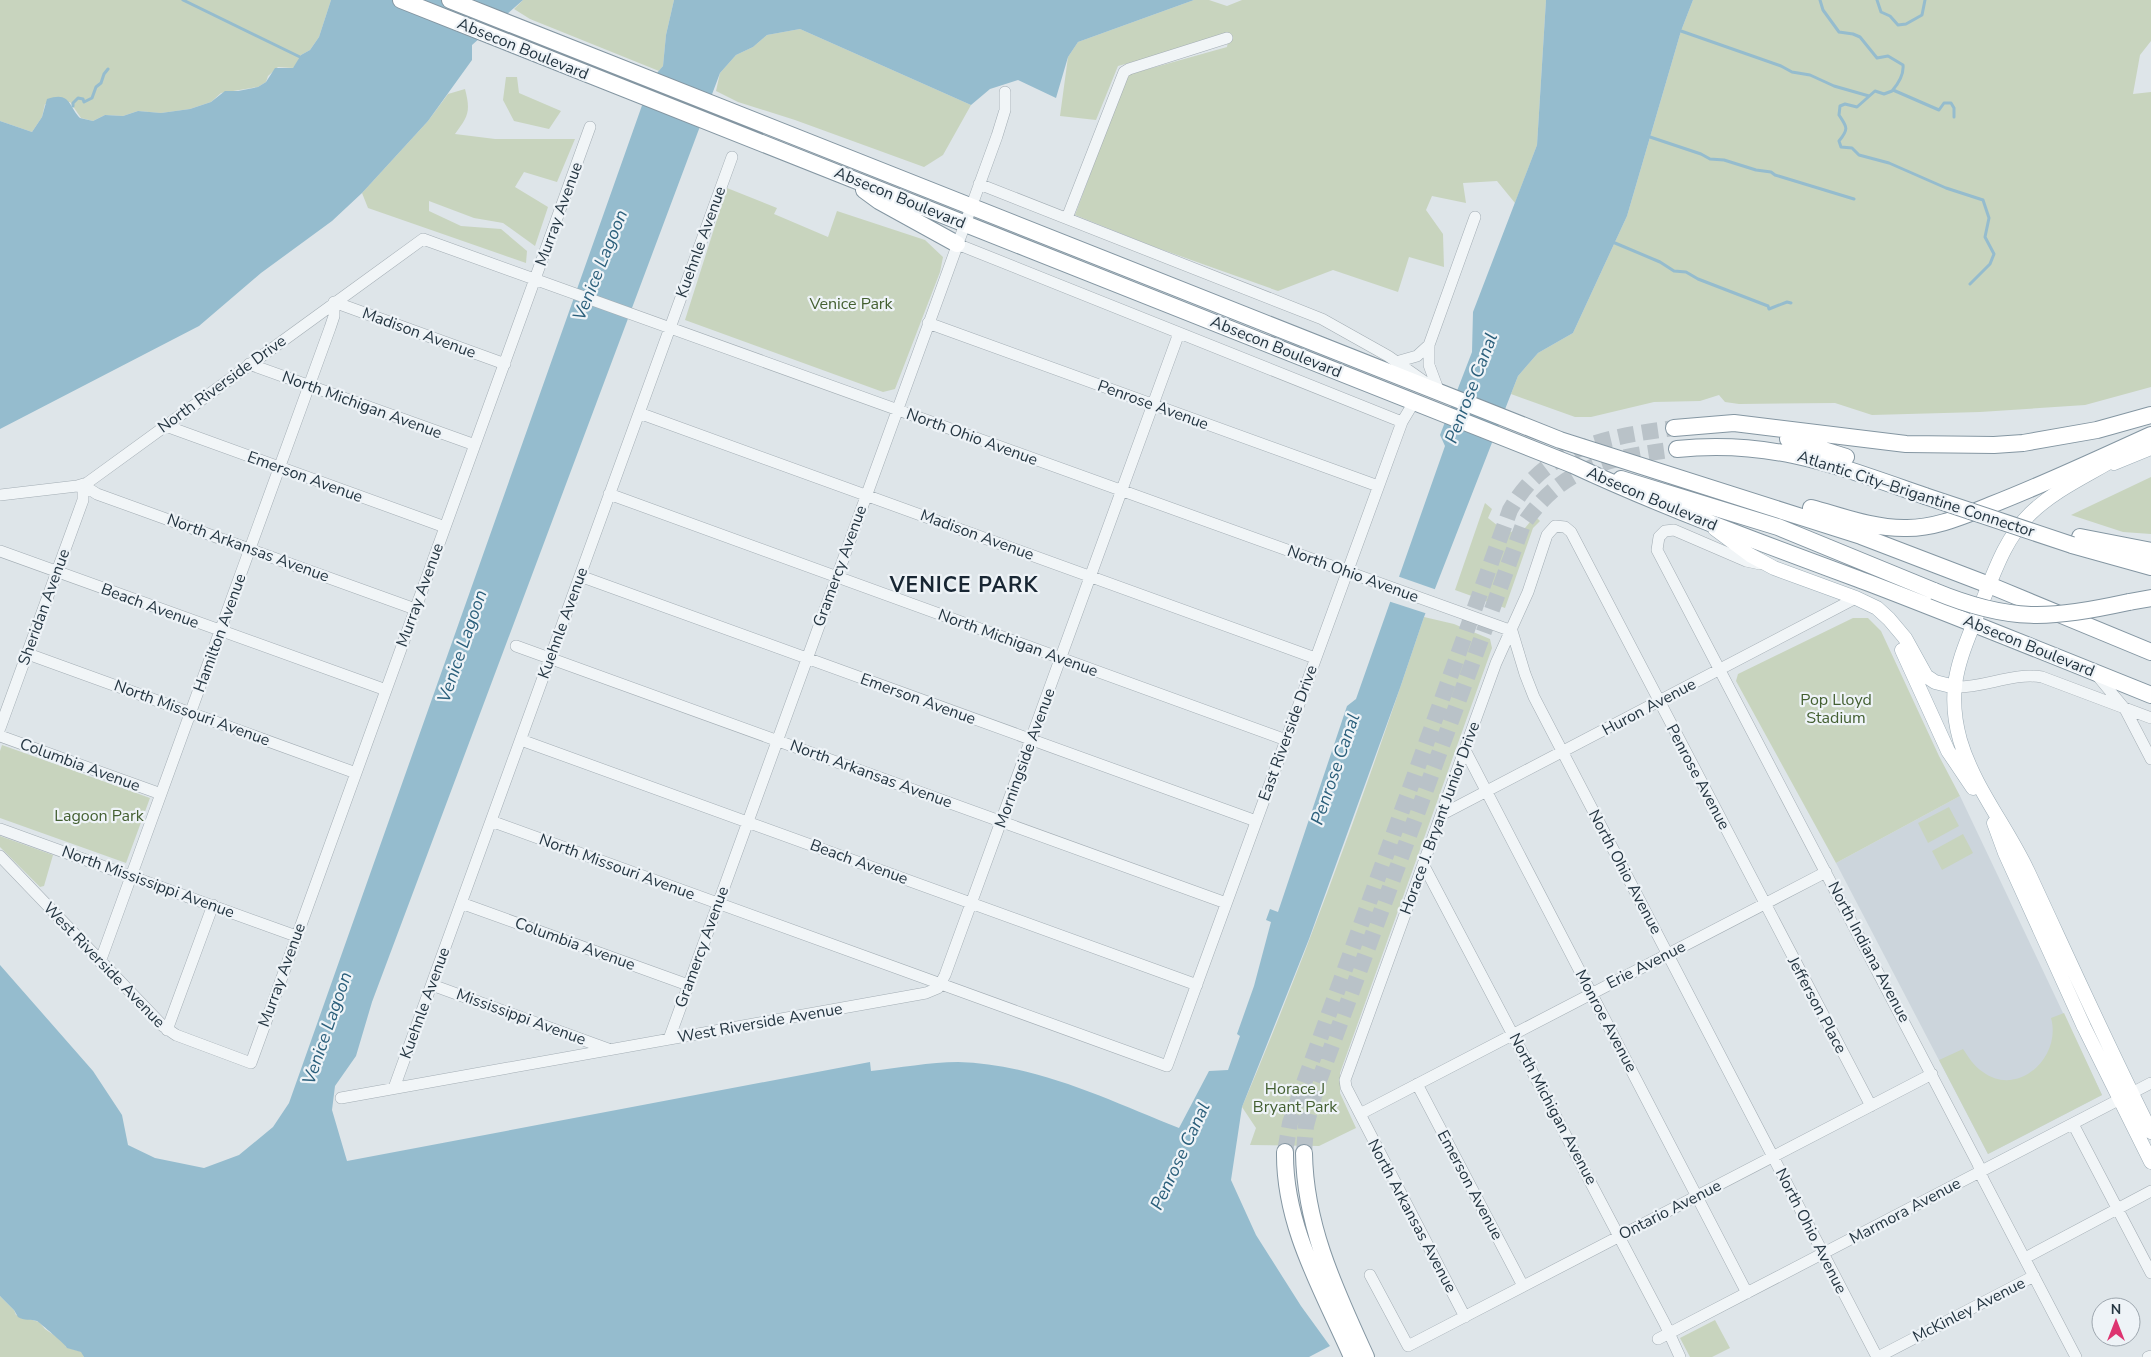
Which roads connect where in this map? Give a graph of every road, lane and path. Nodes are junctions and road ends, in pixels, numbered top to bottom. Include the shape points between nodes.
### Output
1 (401, 0) edge
2 (450, 0) edge
3 (1227, 38) dead end
4 (1005, 92) dead end
5 (590, 127) dead end
6 (732, 157) dead end
7 (846, 177) junction
8 (979, 184) junction
9 (971, 207) junction
10 (1475, 216) dead end
11 (1067, 218) junction
12 (965, 223) junction
13 (430, 240) joint
14 (957, 244) junction
15 (536, 279) junction
16 (334, 302) junction
17 (928, 323) junction
18 (670, 327) junction
19 (1178, 333) junction
20 (1429, 345) junction
21 (1396, 362) junction
22 (249, 364) junction
23 (504, 364) junction
24 (309, 386) junction
25 (1439, 392) junction
26 (1414, 402) junction
27 (1152, 405) junction
28 (897, 410) junction
29 (639, 413) junction
30 (2151, 415) edge
31 (1402, 422) junction
32 (1705, 425) junction
33 (166, 426) junction
34 (1674, 428) tunnel mouth
35 (2151, 436) edge
36 (474, 446) junction
37 (2151, 448) edge
38 (1677, 449) tunnel mouth
39 (1573, 465) junction
40 (279, 467) junction
41 (2100, 468) junction
42 (83, 485) junction
43 (1378, 486) junction
44 (1122, 490) junction
45 (1930, 492) junction
46 (1728, 493) junction
47 (609, 494) junction
48 (0, 495) edge
49 (866, 495) junction
50 (1706, 523) junction
51 (1555, 526) joint
52 (445, 527) junction
53 (2076, 541) junction
54 (250, 549) junction
55 (1657, 550) joint
56 (0, 551) edge
57 (2151, 551) edge
58 (2096, 553) junction
59 (2151, 559) edge
60 (2151, 566) edge
61 (1774, 568) junction
62 (57, 572) junction
63 (1346, 572) junction
64 (580, 576) junction
65 (836, 577) junction
66 (1091, 577) junction
67 (1989, 585) junction
68 (1856, 598) junction
69 (2151, 598) edge
70 (415, 609) junction
71 (1890, 619) junction
72 (1974, 624) junction
73 (220, 631) junction
74 (1512, 631) junction
75 (516, 646) dead end
76 (2151, 652) edge
77 (28, 654) junction
78 (550, 658) junction
79 (807, 658) junction
80 (1061, 658) junction
81 (1315, 658) junction
82 (1721, 669) junction
83 (2094, 672) junction
84 (1955, 687) junction
85 (386, 690) junction
86 (2151, 694) edge
87 (1658, 702) junction
88 (2125, 709) junction
89 (191, 712) junction
90 (2151, 718) edge
91 (0, 728) edge
92 (0, 736) edge
93 (521, 740) junction
94 (777, 740) junction
95 (1031, 740) junction
96 (1286, 740) junction
97 (1465, 750) junction
98 (1563, 752) junction
99 (2151, 759) edge
100 (356, 773) junction
101 (1486, 792) junction
102 (161, 794) junction
103 (1984, 794) junction
104 (1990, 812) junction
105 (1441, 815) junction
106 (491, 821) junction
107 (1002, 821) junction
108 (1256, 821) junction
109 (748, 822) junction
110 (0, 829) edge
111 (0, 856) edge
112 (1424, 864) junction
113 (1826, 872) junction
114 (132, 876) junction
115 (461, 903) junction
116 (972, 903) junction
117 (1226, 903) junction
118 (718, 904) junction
119 (1764, 904) junction
120 (213, 906) junction
121 (296, 936) junction
122 (1668, 954) junction
123 (100, 962) junction
124 (432, 985) junction
125 (688, 985) junction
126 (941, 985) junction
127 (1197, 985) junction
128 (1591, 994) junction
129 (167, 1030) junction
130 (1514, 1034) junction
131 (669, 1039) junction
132 (610, 1050) junction
133 (250, 1063) joint
134 (1932, 1074) junction
135 (2151, 1083) edge
136 (1417, 1084) junction
137 (394, 1088) junction
138 (2125, 1096) junction
139 (341, 1098) dead end
140 (1871, 1106) junction
141 (1360, 1114) junction
142 (2072, 1124) junction
143 (2151, 1132) edge
144 (1285, 1152) tunnel mouth
145 (1304, 1153) tunnel mouth
146 (1774, 1156) junction
147 (2151, 1162) edge
148 (1980, 1171) junction
149 (2151, 1191) edge
150 (1696, 1196) junction
151 (2118, 1209) junction
152 (1620, 1236) junction
153 (1823, 1253) junction
154 (2024, 1258) junction
155 (2151, 1274) edge
156 (1370, 1275) dead end
157 (2034, 1276) junction
158 (1523, 1286) junction
159 (1747, 1293) junction
160 (1465, 1317) junction
161 (1663, 1336) junction
162 (1352, 1357) edge
163 (1366, 1357) edge
164 (1680, 1357) edge
165 (1877, 1357) edge
166 (2076, 1357) edge

1 - 7 highway, Absecon Boulevard
2 - 9 highway, Absecon Boulevard
3 - 11 street via 1124,72
4 - 8 street, Gramercy Avenue via 1005,110
5 - 15 street, Murray Avenue
6 - 18 street, Kuehnle Avenue
7 - 12 highway, Absecon Boulevard
7 - 14 highway via 879,201
8 - 9 street, Gramercy Avenue
8 - 11 street, Absecon Boulevard
9 - 12 street, Gramercy Avenue
9 - 25 highway, Absecon Boulevard
10 - 20 street
11 - 21 street, Absecon Boulevard via 1322,319
12 - 14 street, Gramercy Avenue
12 - 26 highway, Absecon Boulevard
13 - 15 street, North Ohio Avenue
13 - 16 street, North Riverside Drive via 418,241
14 - 17 street, Gramercy Avenue
14 - 19 street, Absecon Boulevard
15 - 18 street, North Ohio Avenue
15 - 23 street, Murray Avenue
16 - 22 street, North Riverside Drive
16 - 23 street, Madison Avenue
16 - 24 street, Hamilton Avenue via 334,316
17 - 27 street, Penrose Avenue
17 - 28 street, Gramercy Avenue
18 - 28 street, North Ohio Avenue
18 - 29 street, Kuehnle Avenue
19 - 27 street, Morningside Avenue
19 - 31 street, Absecon Boulevard
20 - 21 street via 1417,356
20 - 25 street via 1429,365
21 - 25 street, Absecon Boulevard
22 - 24 street, North Michigan Avenue
22 - 33 street, North Riverside Drive
23 - 36 street, Murray Avenue
24 - 36 street, North Michigan Avenue
24 - 40 street, Hamilton Avenue
25 - 46 highway, Absecon Boulevard via 1593,452
26 - 31 street, East Riverside Drive
26 - 39 highway, Absecon Boulevard
27 - 43 street, Penrose Avenue
27 - 44 street, Morningside Avenue
28 - 44 street, North Ohio Avenue
28 - 49 street, Gramercy Avenue
29 - 47 street, Kuehnle Avenue
29 - 49 street, Madison Avenue
30 - 32 highway via 2065,436 2022,443 1967,446 1896,443 1746,424
31 - 43 street, East Riverside Drive
32 - 34 highway
32 - 45 highway via 1746,429 1798,441
33 - 40 street, Emerson Avenue
33 - 42 street, North Riverside Drive
35 - 41 main road
35 - 46 highway via 2002,501 1922,527 1879,526 1795,504
36 - 52 street, Murray Avenue
37 - 41 main road
38 - 45 highway, Atlantic City–Brigantine Connector via 1741,447 1794,454
39 - 50 highway, Absecon Boulevard
39 - 69 highway, bridge via 1761,521 1975,607 2022,616 2066,614
40 - 52 street, Emerson Avenue
40 - 54 street, Hamilton Avenue
41 - 67 main road via 2055,493 2024,520 2004,550
42 - 48 street, North Riverside Drive
42 - 54 street, North Arkansas Avenue via 97,494
42 - 62 street, Sheridan Avenue via 83,500
43 - 63 street, East Riverside Drive
44 - 63 street, North Ohio Avenue
44 - 66 street, Morningside Avenue
45 - 53 highway
46 - 67 highway, Absecon Boulevard via 1861,536
47 - 64 street, Kuehnle Avenue
47 - 65 street, North Michigan Avenue
49 - 65 street, Gramercy Avenue
49 - 66 street, Madison Avenue
50 - 61 main road
50 - 72 highway, Absecon Boulevard
51 - 74 street, Horace J. Bryant Junior Drive via 1547,535
51 - 87 street, Penrose Avenue via 1565,527 1570,532
52 - 70 street, Murray Avenue
53 - 57 highway
53 - 58 highway
54 - 70 street, North Arkansas Avenue
54 - 73 street, Hamilton Avenue
55 - 61 street, Absecon Boulevard via 1657,541 1662,533 1674,530 1746,561
55 - 82 street, North Indiana Avenue
56 - 62 street, Beach Avenue
58 - 59 highway
58 - 60 highway
61 - 68 main road, Absecon Boulevard
62 - 73 street, Beach Avenue
62 - 77 street, Sheridan Avenue
63 - 74 street, North Ohio Avenue
63 - 81 street, East Riverside Drive
64 - 78 street, Kuehnle Avenue
64 - 79 street, Emerson Avenue
65 - 79 street, Gramercy Avenue
65 - 80 street, North Michigan Avenue
66 - 80 street, Morningside Avenue
66 - 81 street, Madison Avenue
67 - 72 main road
67 - 76 highway, Absecon Boulevard
68 - 71 main road, Absecon Boulevard via 1877,608
68 - 82 street, Huron Avenue
70 - 85 street, Murray Avenue
71 - 84 main road, Absecon Boulevard via 1905,638 1926,676
71 - 104 main road via 1948,751
72 - 83 highway, Absecon Boulevard
72 - 84 main road via 1962,655
73 - 85 street, Beach Avenue
73 - 89 street, Hamilton Avenue
74 - 97 street, Horace J. Bryant Junior Drive via 1496,663
74 - 98 street, North Ohio Avenue via 1529,686
75 - 78 street, North Arkansas Avenue
77 - 89 street, North Missouri Avenue
77 - 91 street, Sheridan Avenue
78 - 93 street, Kuehnle Avenue
78 - 94 street, North Arkansas Avenue
79 - 94 street, Gramercy Avenue
79 - 95 street, Emerson Avenue
80 - 95 street, Morningside Avenue
80 - 96 street, North Michigan Avenue
81 - 96 street, East Riverside Drive
82 - 87 street, Huron Avenue
82 - 113 street, North Indiana Avenue
83 - 86 highway, Absecon Boulevard
83 - 88 street
84 - 88 street, Absecon Boulevard via 2036,676
84 - 103 main road via 1954,710 1960,738
85 - 100 street, Murray Avenue
87 - 98 street, Huron Avenue
87 - 119 street, Penrose Avenue
88 - 90 street, Absecon Boulevard
88 - 99 street
89 - 100 street, North Missouri Avenue
89 - 102 street, Hamilton Avenue
92 - 102 street, Columbia Avenue
93 - 106 street, Kuehnle Avenue
93 - 109 street, Beach Avenue
94 - 107 street, North Arkansas Avenue
94 - 109 street, Gramercy Avenue
95 - 107 street, Morningside Avenue
95 - 108 street, Emerson Avenue
96 - 108 street, East Riverside Drive
97 - 101 street, Monroe Avenue
97 - 105 street, Horace J. Bryant Junior Drive
98 - 101 street, Huron Avenue
98 - 122 street, North Ohio Avenue
100 - 121 street, Murray Avenue
101 - 105 street, Huron Avenue
101 - 128 street, Monroe Avenue
102 - 114 street, Hamilton Avenue
103 - 104 main road
103 - 138 main road via 2024,862
104 - 138 main road via 2008,860
105 - 112 street, Horace J. Bryant Junior Drive
106 - 115 street, Kuehnle Avenue
106 - 118 street, North Missouri Avenue
107 - 116 street, Morningside Avenue
107 - 117 street, North Arkansas Avenue
108 - 117 street, East Riverside Drive
109 - 116 street, Beach Avenue
109 - 118 street, Gramercy Avenue
110 - 114 street, North Mississippi Avenue
111 - 123 street, West Riverside Avenue
112 - 130 street, North Michigan Avenue
112 - 141 street, Horace J. Bryant Junior Drive via 1345,1080
113 - 119 street, Erie Avenue
113 - 134 street, North Indiana Avenue
114 - 120 street, North Mississippi Avenue
114 - 123 street, Hamilton Avenue
115 - 124 street, Kuehnle Avenue
115 - 125 street, Columbia Avenue
116 - 126 street, Morningside Avenue
116 - 127 street, Beach Avenue
117 - 127 street, East Riverside Drive
118 - 125 street, Gramercy Avenue
118 - 126 street, North Missouri Avenue
119 - 122 street, Erie Avenue
119 - 140 street, Jefferson Place
120 - 121 street, North Mississippi Avenue
120 - 129 street
121 - 133 street, Murray Avenue
122 - 128 street, Erie Avenue
122 - 146 street, North Ohio Avenue
123 - 129 street, West Riverside Avenue
124 - 132 street, Mississippi Avenue
124 - 137 street, Kuehnle Avenue
125 - 131 street, Gramercy Avenue
126 - 127 street, East Riverside Drive via 1167,1066
126 - 131 street, West Riverside Avenue via 926,993
128 - 130 street, Erie Avenue
128 - 150 street, Monroe Avenue
129 - 133 street, West Riverside Avenue
130 - 136 street, Erie Avenue
130 - 152 street, North Michigan Avenue
131 - 132 street, West Riverside Avenue
132 - 137 street, West Riverside Avenue
134 - 140 street, Ontario Avenue
134 - 148 street, North Indiana Avenue
135 - 138 street, Marmora Avenue
136 - 141 street, Erie Avenue
136 - 158 street, Emerson Avenue
137 - 139 street, West Riverside Avenue
138 - 142 street, Marmora Avenue
138 - 143 main road
138 - 147 main road
140 - 146 street, Ontario Avenue
141 - 160 street, North Arkansas Avenue
142 - 148 street, Marmora Avenue
142 - 151 street
144 - 162 highway via 1286,1184 1298,1234
145 - 163 highway via 1308,1202 1326,1268
146 - 150 street, Ontario Avenue
146 - 153 street, North Ohio Avenue
148 - 153 street, Marmora Avenue
148 - 154 street, North Indiana Avenue
149 - 151 street, McKinley Avenue
150 - 152 street, Ontario Avenue
150 - 159 street, Monroe Avenue
151 - 154 street, McKinley Avenue
151 - 155 street
152 - 158 street, Ontario Avenue
152 - 161 street, North Michigan Avenue
153 - 159 street, Marmora Avenue
153 - 165 street, North Ohio Avenue
154 - 157 street, North Indiana Avenue
156 - 160 street, Ontario Avenue via 1408,1346
157 - 165 street, McKinley Avenue
157 - 166 street, North Indiana Avenue
158 - 160 street, Ontario Avenue
159 - 161 street, Marmora Avenue
161 - 164 street, North Michigan Avenue

